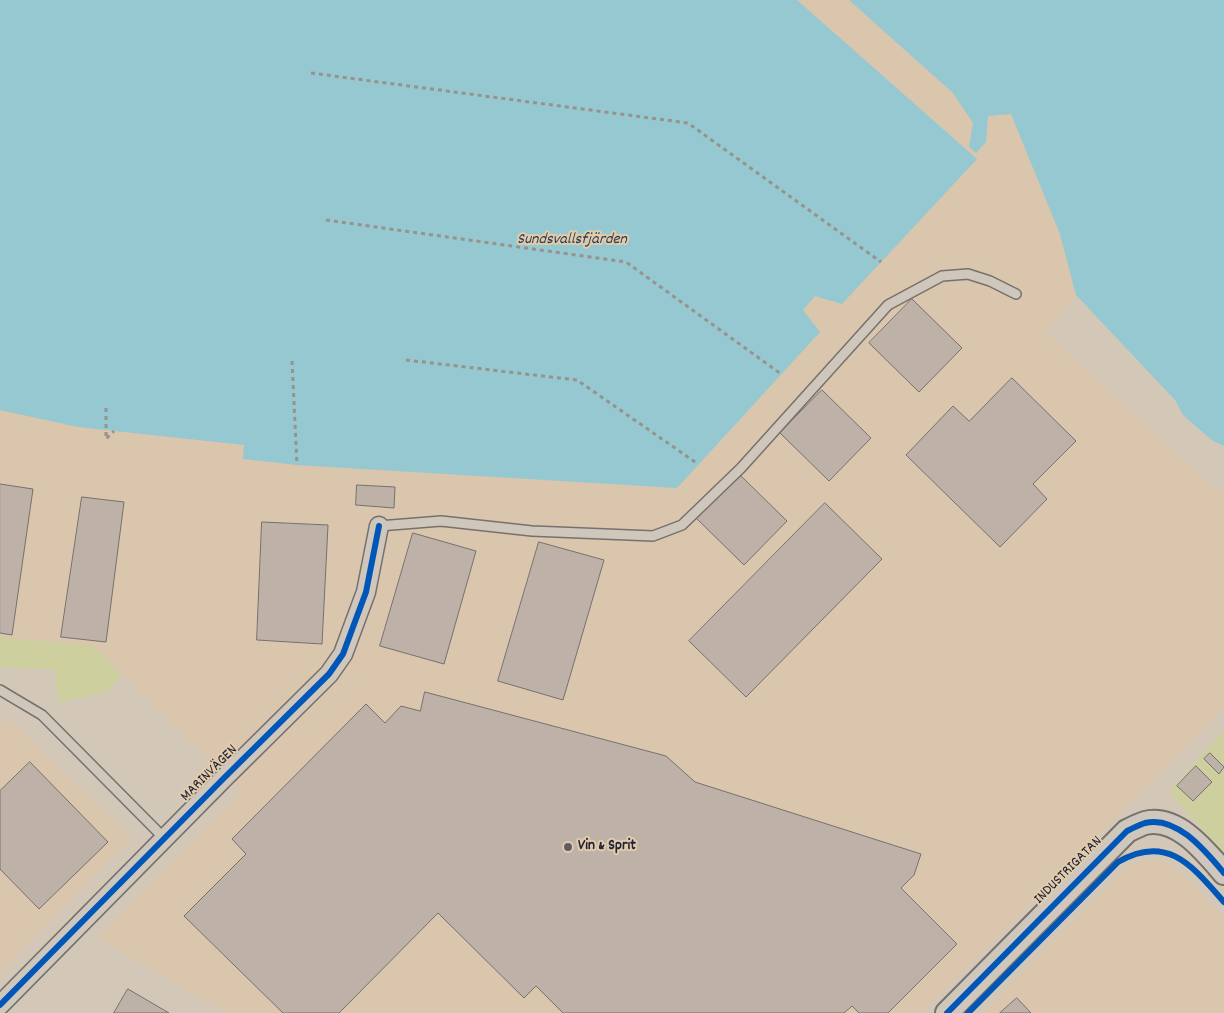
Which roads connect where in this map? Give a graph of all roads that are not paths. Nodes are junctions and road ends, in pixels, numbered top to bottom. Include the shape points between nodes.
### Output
1 (1016, 294) dead end
2 (379, 526) joint
3 (0, 690) edge
4 (164, 838) junction
5 (1224, 873) edge
6 (0, 1005) edge
7 (947, 1013) edge

1 - 2 lane via 968,274 950,275 942,276 888,305 741,468 675,528 653,536 532,531 441,521
2 - 4 street, MARINVÄGEN via 366,592 343,654 329,674
3 - 4 lane via 42,715
4 - 6 street, MARINVÄGEN
5 - 7 street, INDUSTRIGATAN via 1193,839 1175,827 1146,823 1127,831

